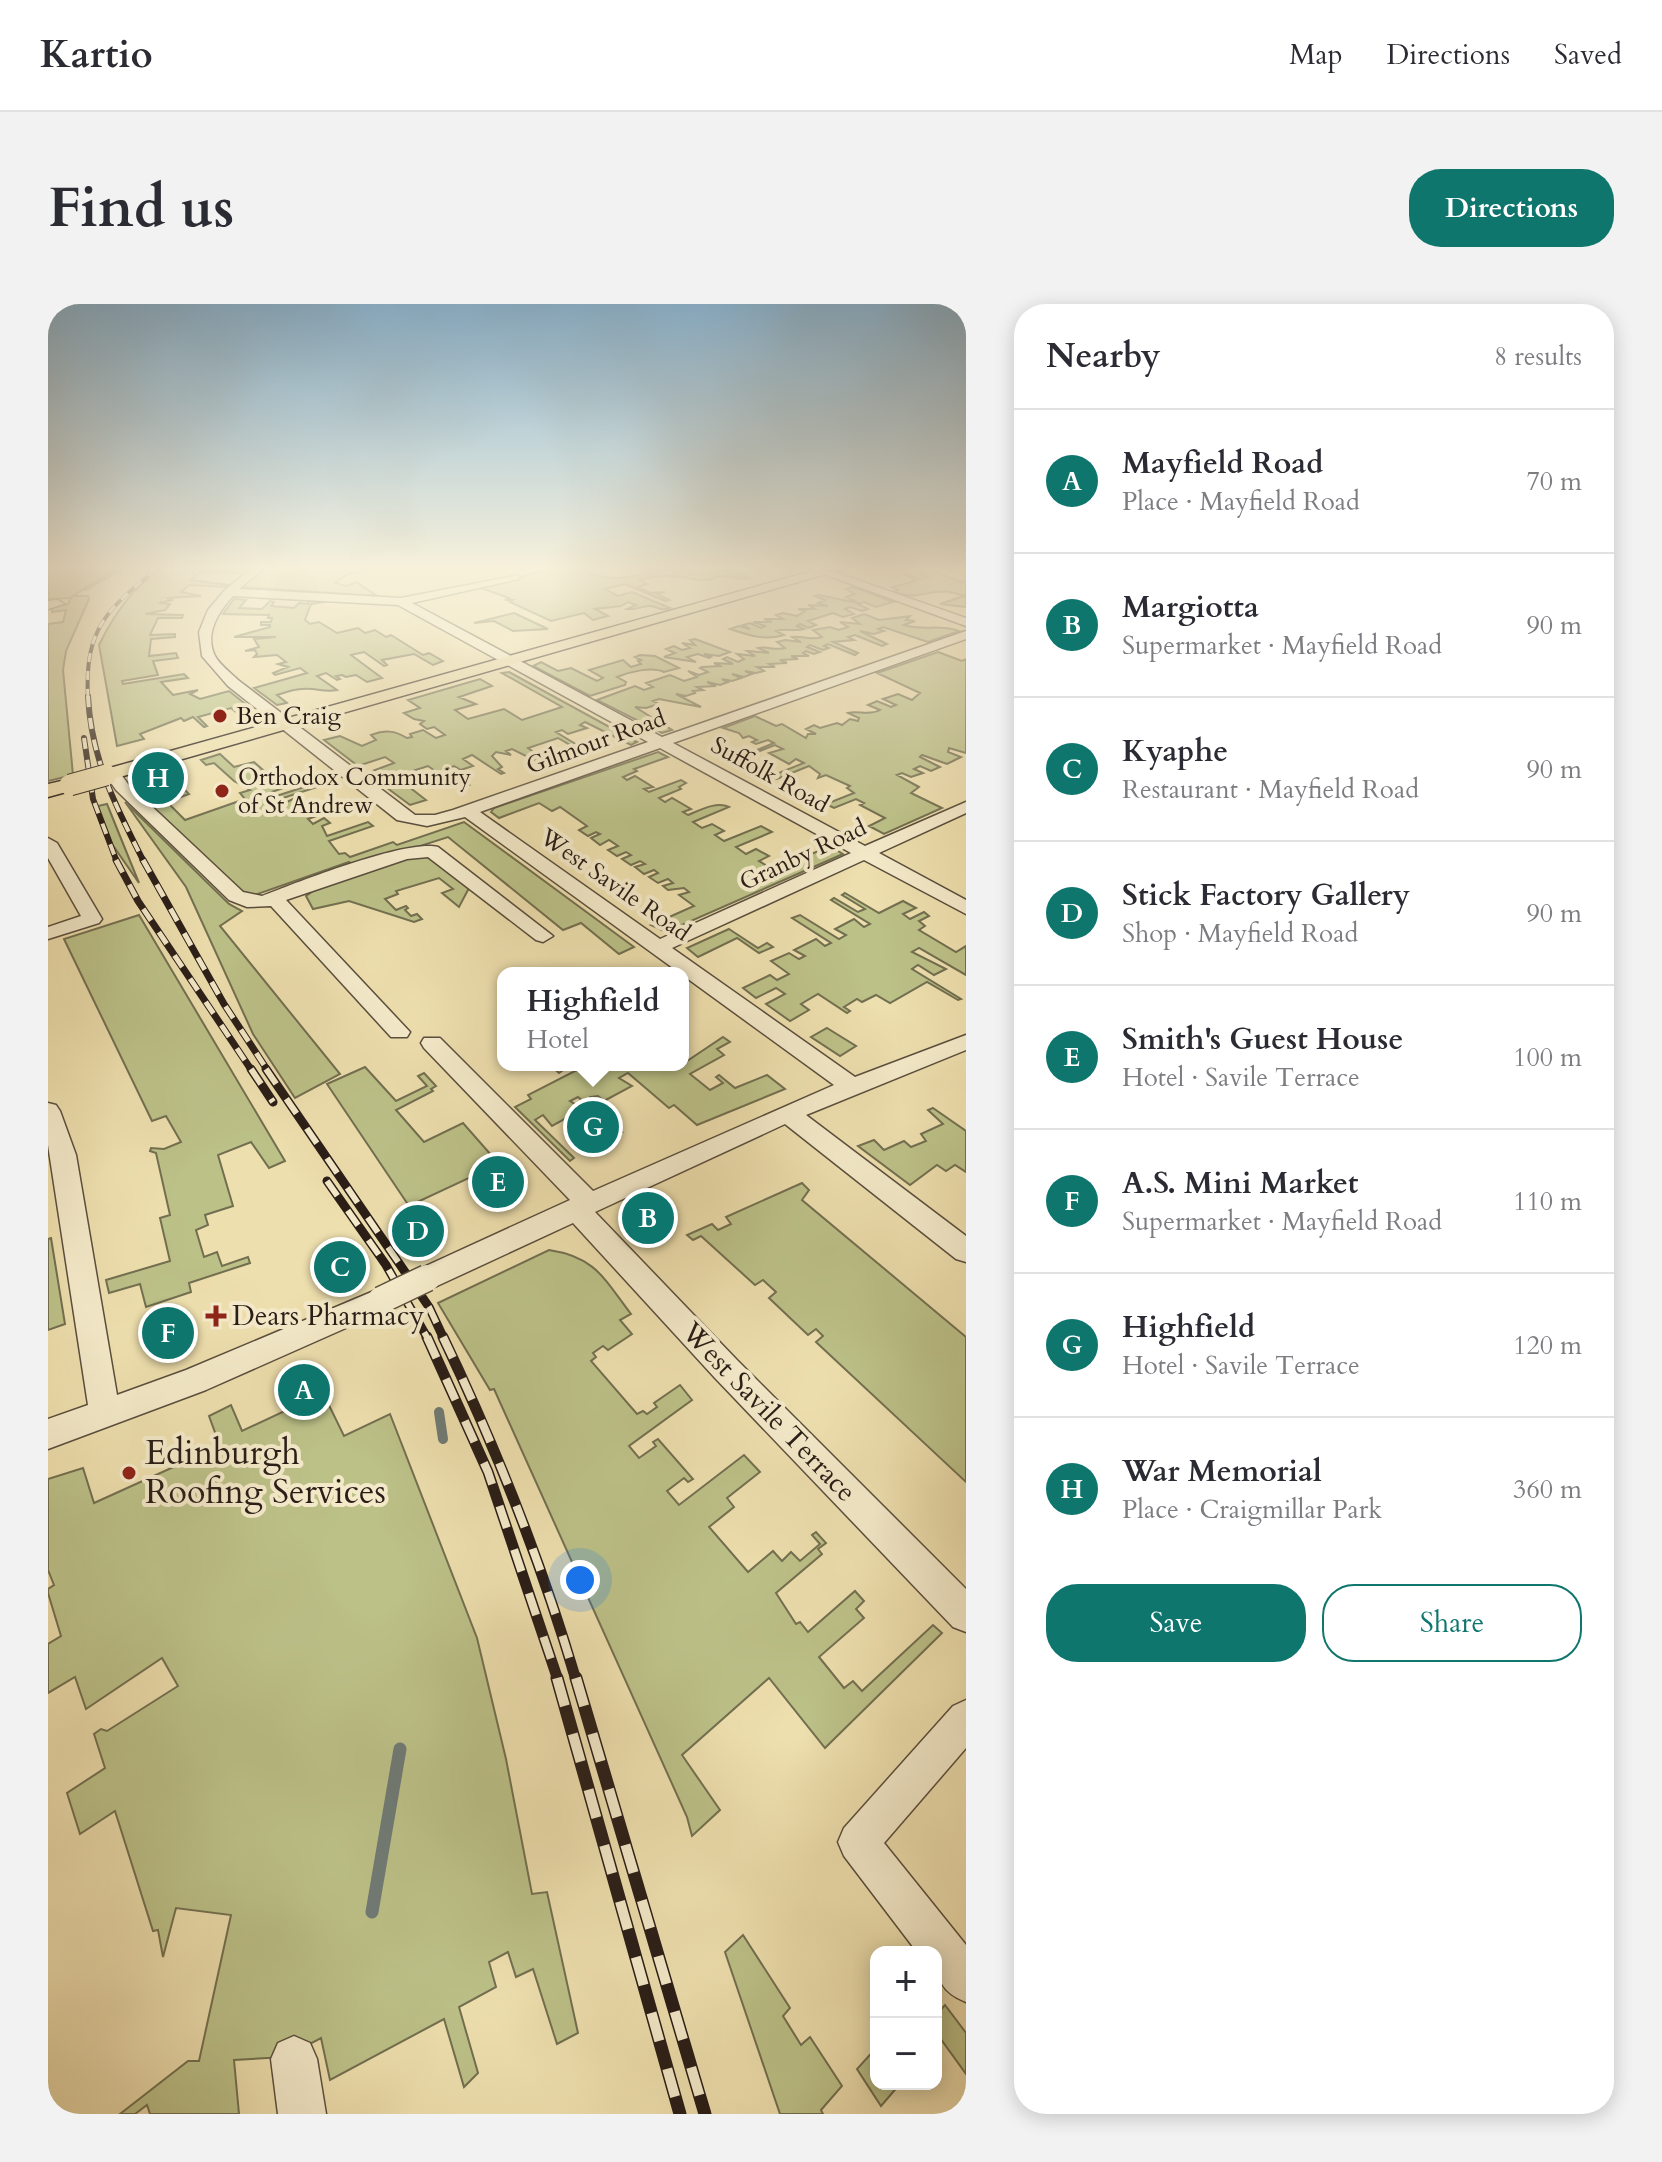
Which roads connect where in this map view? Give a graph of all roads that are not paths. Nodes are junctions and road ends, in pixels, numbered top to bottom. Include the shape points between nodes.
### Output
1 (208, 652) edge
2 (493, 652) edge
3 (539, 652) edge
4 (917, 652) edge
5 (509, 661) junction
6 (288, 724) junction
7 (660, 743) junction
8 (109, 774) junction
9 (48, 791) edge
10 (966, 807) edge
11 (467, 811) junction
12 (48, 843) edge
13 (864, 853) junction
14 (274, 898) junction
15 (966, 908) edge
16 (48, 933) edge
17 (543, 936) dead end
18 (659, 947) junction
19 (687, 967) edge
20 (689, 969) edge
21 (399, 1032) dead end
22 (966, 1042) edge
23 (432, 1043) dead end
24 (850, 1085) junction
25 (787, 1113) junction
26 (49, 1116) edge
27 (582, 1205) junction
28 (966, 1251) edge
29 (105, 1415) junction
30 (48, 1434) edge
31 (966, 1614) edge
32 (966, 1719) edge
33 (966, 1980) edge
34 (294, 2059) dead end
35 (302, 2114) edge

1 - 6 street, Gilmour Road via 224,676
2 - 5 street, Suffolk Road
3 - 5 main road
4 - 7 street, Gilmour Road
5 - 6 main road
5 - 7 street, Suffolk Road
6 - 8 main road
6 - 11 street, Gilmour Road via 403,816 425,822
7 - 11 street, Gilmour Road
7 - 13 street, Suffolk Road
8 - 9 main road, bridge
8 - 14 street via 236,896 255,903
10 - 13 street, Granby Road
11 - 18 street, West Savile Road
12 - 16 street via 92,919
13 - 15 street, Suffolk Road
13 - 18 street, Granby Road
14 - 17 street via 428,850
14 - 21 street
18 - 19 street, West Savile Road
20 - 24 street, West Savile Road
22 - 24 street
23 - 27 street, West Savile Terrace
24 - 25 street
25 - 27 street
25 - 28 street
26 - 29 street via 64,1155
27 - 29 street, bridge via 381,1300
27 - 31 street, West Savile Terrace via 726,1369
29 - 30 street
32 - 33 street via 858,1842
34 - 35 street

